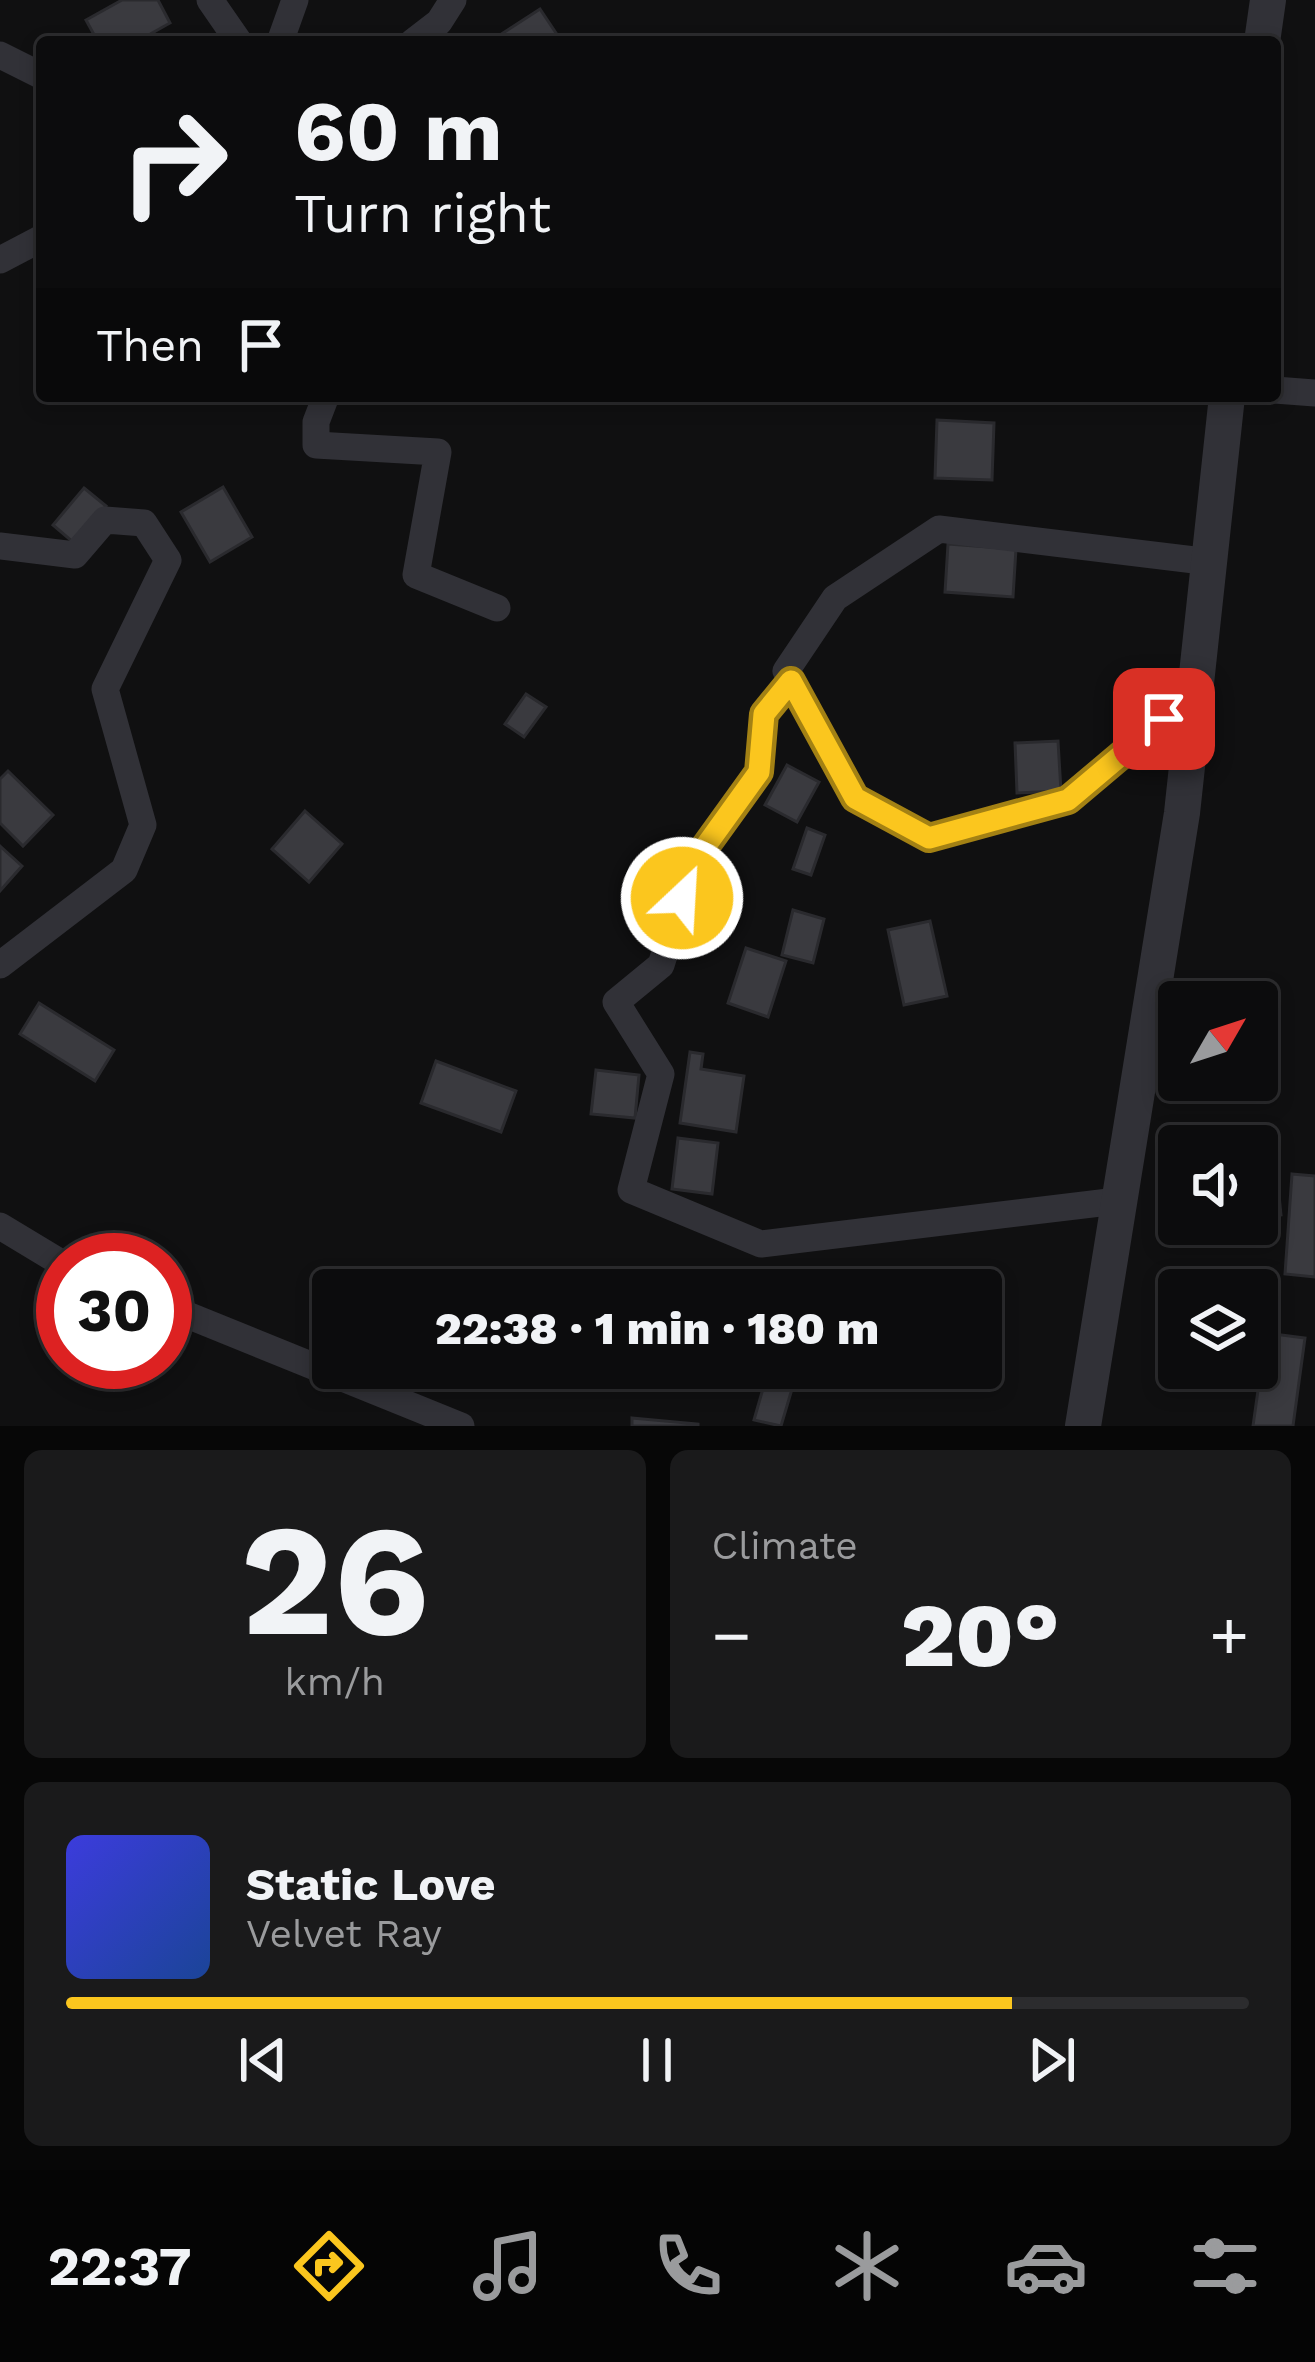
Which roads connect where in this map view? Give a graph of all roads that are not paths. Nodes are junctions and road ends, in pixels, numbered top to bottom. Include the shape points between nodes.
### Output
1 (210, 0) edge
2 (295, 0) edge
3 (453, 0) edge
4 (1268, 0) edge
5 (235, 36) edge
6 (282, 36) edge
7 (421, 36) edge
8 (1263, 36) edge
9 (0, 55) edge
10 (36, 73) edge
11 (36, 241) edge
12 (0, 260) edge
13 (1281, 389) edge
14 (1315, 392) edge
15 (324, 402) edge
16 (1226, 402) edge
17 (0, 546) edge
18 (1211, 562) junction
19 (497, 608) dead end
20 (791, 681) junction
21 (1196, 692) junction
22 (0, 965) edge
23 (1117, 1201) junction
24 (0, 1226) edge
25 (36, 1248) edge
26 (192, 1317) edge
27 (461, 1426) edge
28 (1083, 1426) edge

1 - 5 street
2 - 6 street
3 - 7 street
4 - 8 street
9 - 10 street
11 - 12 street
13 - 14 street
15 - 19 street via 316,445 438,452 416,575
16 - 18 street
17 - 22 street via 75,555 105,520 144,523 168,560 105,689 143,825 124,870
18 - 20 street via 939,530 835,598 786,670
18 - 21 street
20 - 21 street via 855,798 929,838 1068,800
20 - 23 street via 764,714 759,772 692,865 662,965 616,1002 661,1074 631,1190 761,1244
21 - 23 street
23 - 28 street
24 - 25 street
26 - 27 street

